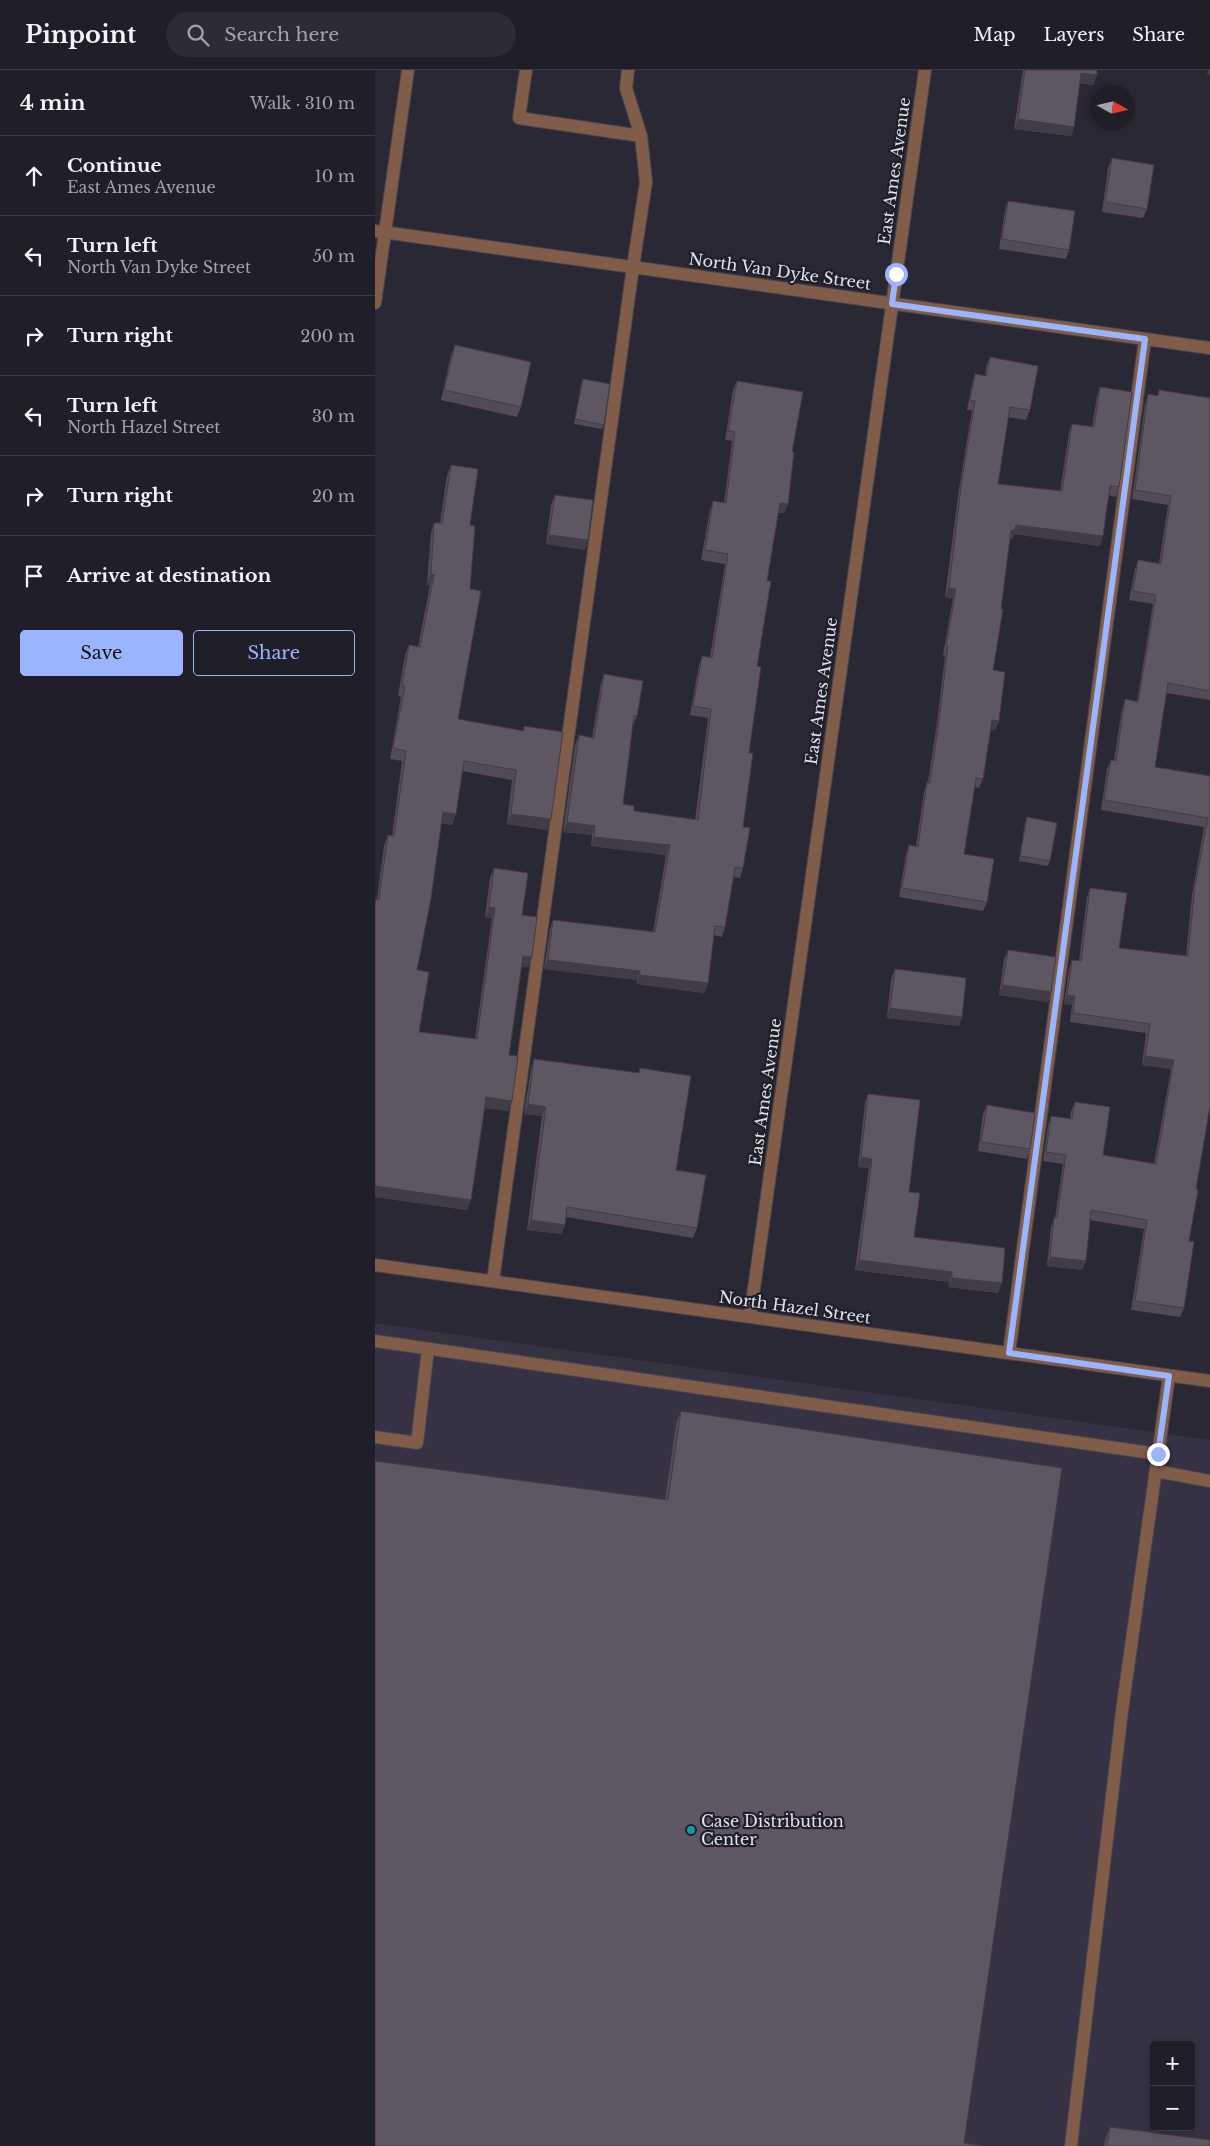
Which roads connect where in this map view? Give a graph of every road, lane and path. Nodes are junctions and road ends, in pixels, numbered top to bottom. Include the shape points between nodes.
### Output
1 (408, 70) edge
2 (526, 70) edge
3 (628, 70) edge
4 (925, 70) edge
5 (641, 136) junction
6 (380, 232) edge
7 (633, 267) junction
8 (375, 302) edge
9 (892, 304) junction
10 (1145, 339) junction
11 (1210, 348) edge
12 (375, 1264) edge
13 (493, 1281) junction
14 (750, 1317) junction
15 (375, 1341) edge
16 (428, 1349) junction
17 (1009, 1353) junction
18 (1169, 1376) junction
19 (1210, 1382) edge
20 (375, 1437) edge
21 (1158, 1454) junction
22 (1156, 1471) junction
23 (1210, 1481) edge
24 (1071, 2146) edge

1 - 6 street
2 - 5 street via 519,118
3 - 5 street via 625,88
4 - 9 street, East Ames Avenue
5 - 7 street via 646,182
6 - 7 street, North Van Dyke Street
6 - 8 street
7 - 9 street, North Van Dyke Street
7 - 13 street
9 - 10 street, North Van Dyke Street
9 - 14 street, East Ames Avenue
10 - 11 street, North Van Dyke Street
10 - 17 street
12 - 13 street, North Hazel Street
13 - 14 street, North Hazel Street
14 - 17 street, North Hazel Street
15 - 16 street
16 - 20 street via 417,1443
16 - 21 street
17 - 18 street, North Hazel Street
18 - 19 street, North Hazel Street
18 - 21 street
21 - 22 street
22 - 23 street
22 - 24 street via 1122,1710

